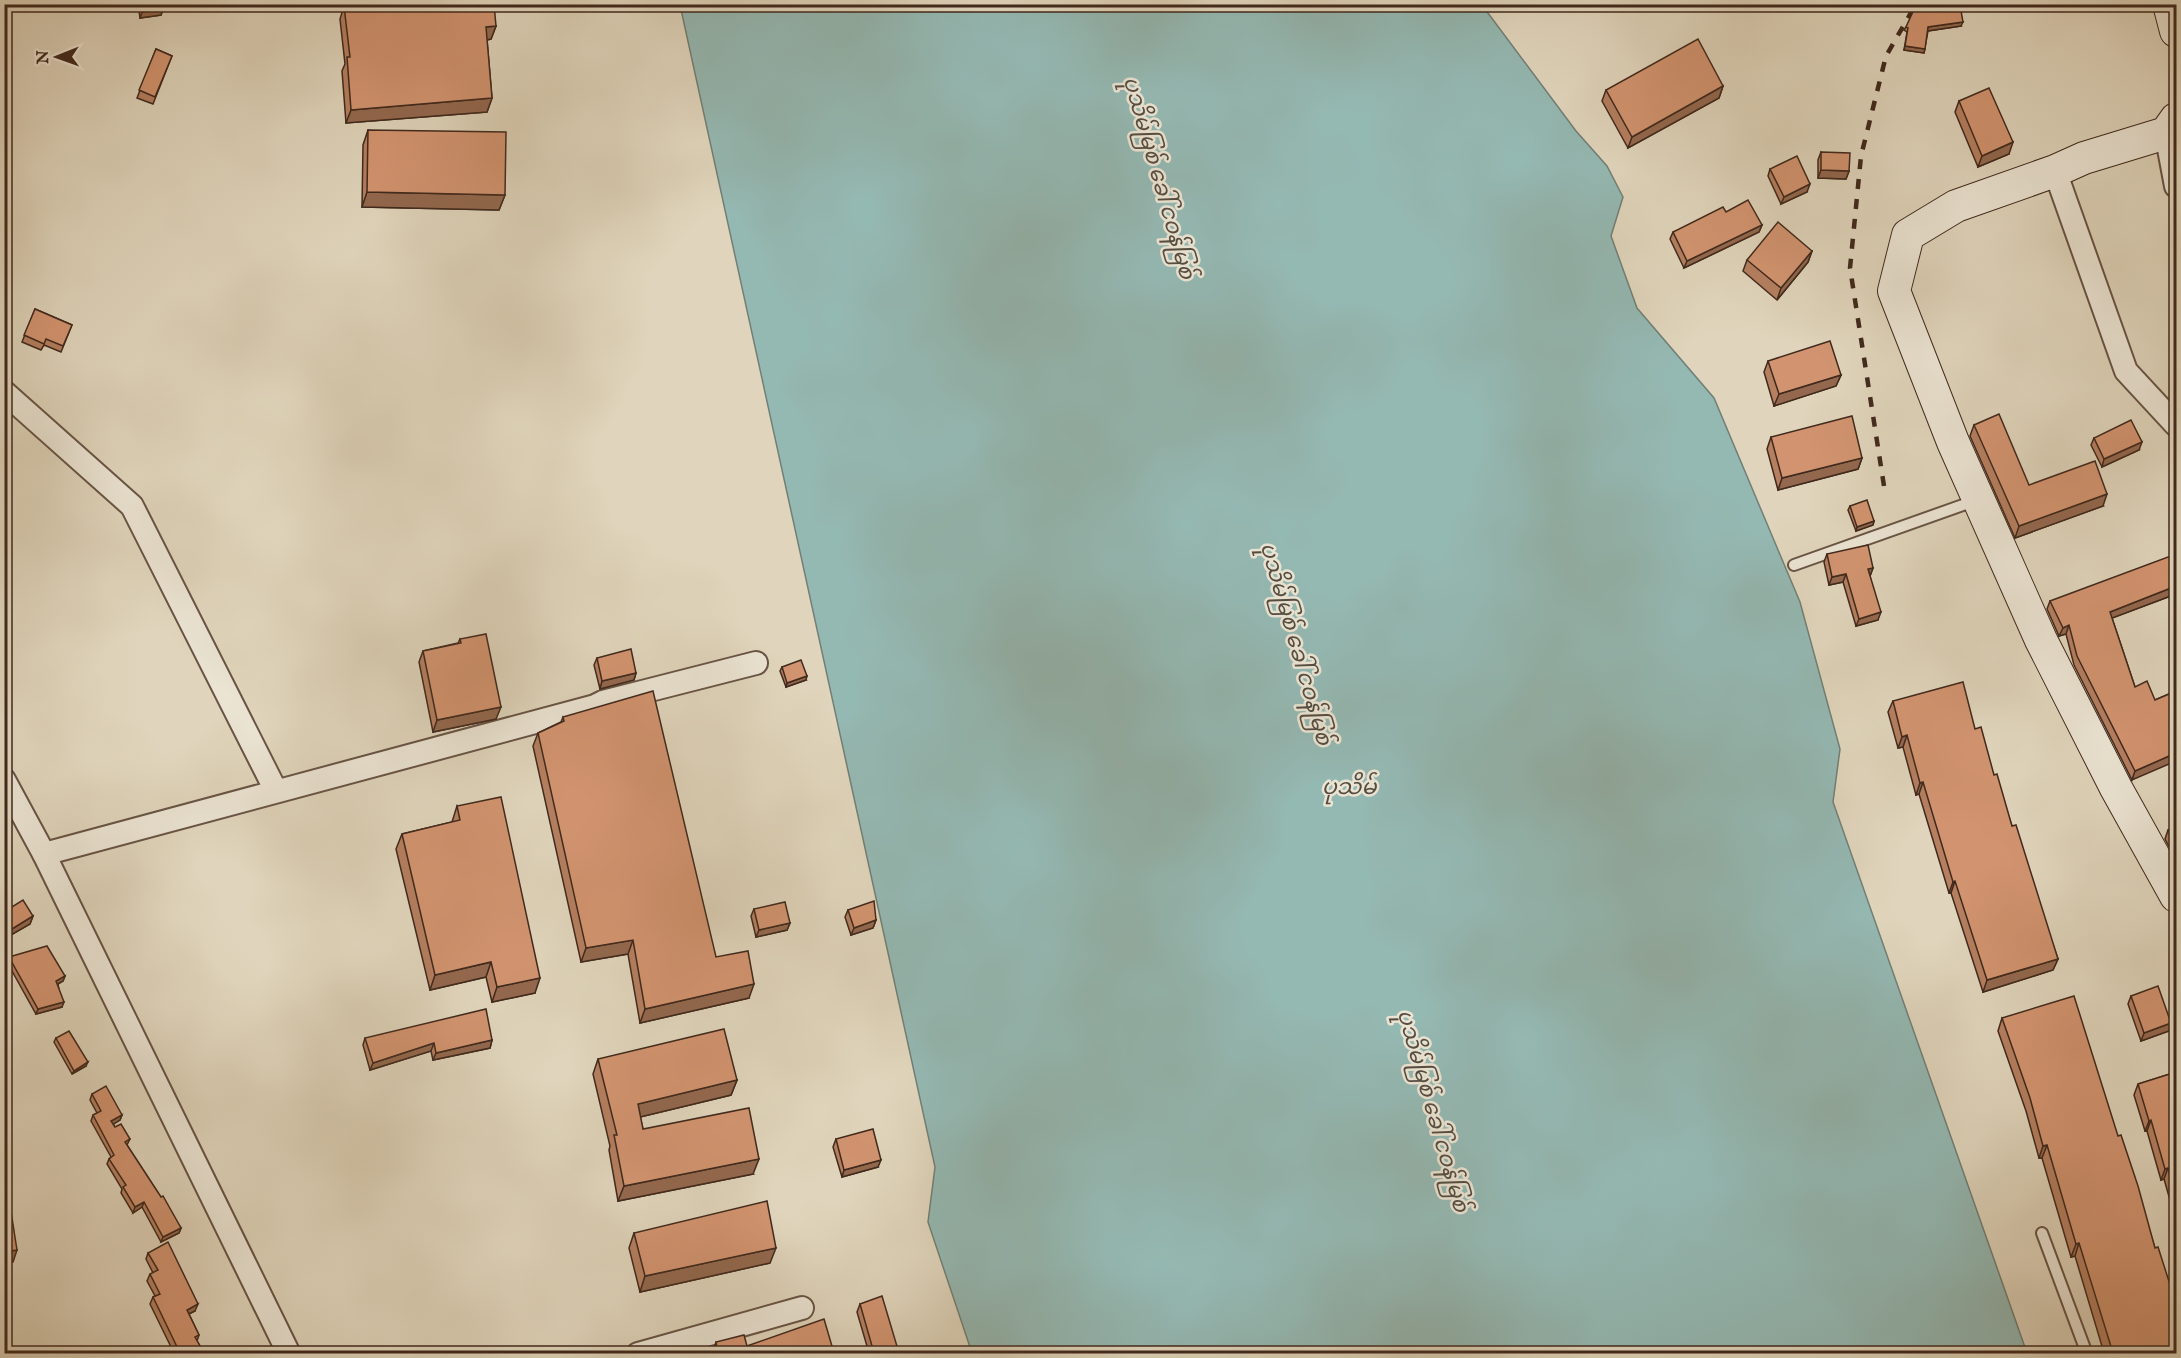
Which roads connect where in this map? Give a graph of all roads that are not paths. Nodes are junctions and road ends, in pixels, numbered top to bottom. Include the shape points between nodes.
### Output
1 (2169, 4) edge
2 (2176, 31) edge
3 (2173, 128) edge
4 (2055, 171) junction
5 (2176, 186) edge
6 (4, 392) edge
7 (2176, 425) edge
8 (1978, 500) junction
9 (1794, 565) dead end
10 (756, 663) dead end
11 (4, 780) edge
12 (276, 791) junction
13 (45, 854) junction
14 (2176, 896) edge
15 (2042, 1233) dead end
16 (802, 1308) dead end
17 (289, 1353) edge
18 (638, 1353) edge
19 (2087, 1353) edge

1 - 2 street
3 - 4 street
3 - 5 street
4 - 7 street via 2126,371
4 - 8 street via 1956,206 1908,236 1894,291
6 - 12 street via 132,506
8 - 9 lane
8 - 14 street via 2073,704
10 - 12 street
11 - 13 street
12 - 13 street
13 - 17 street
15 - 19 lane
16 - 18 street

